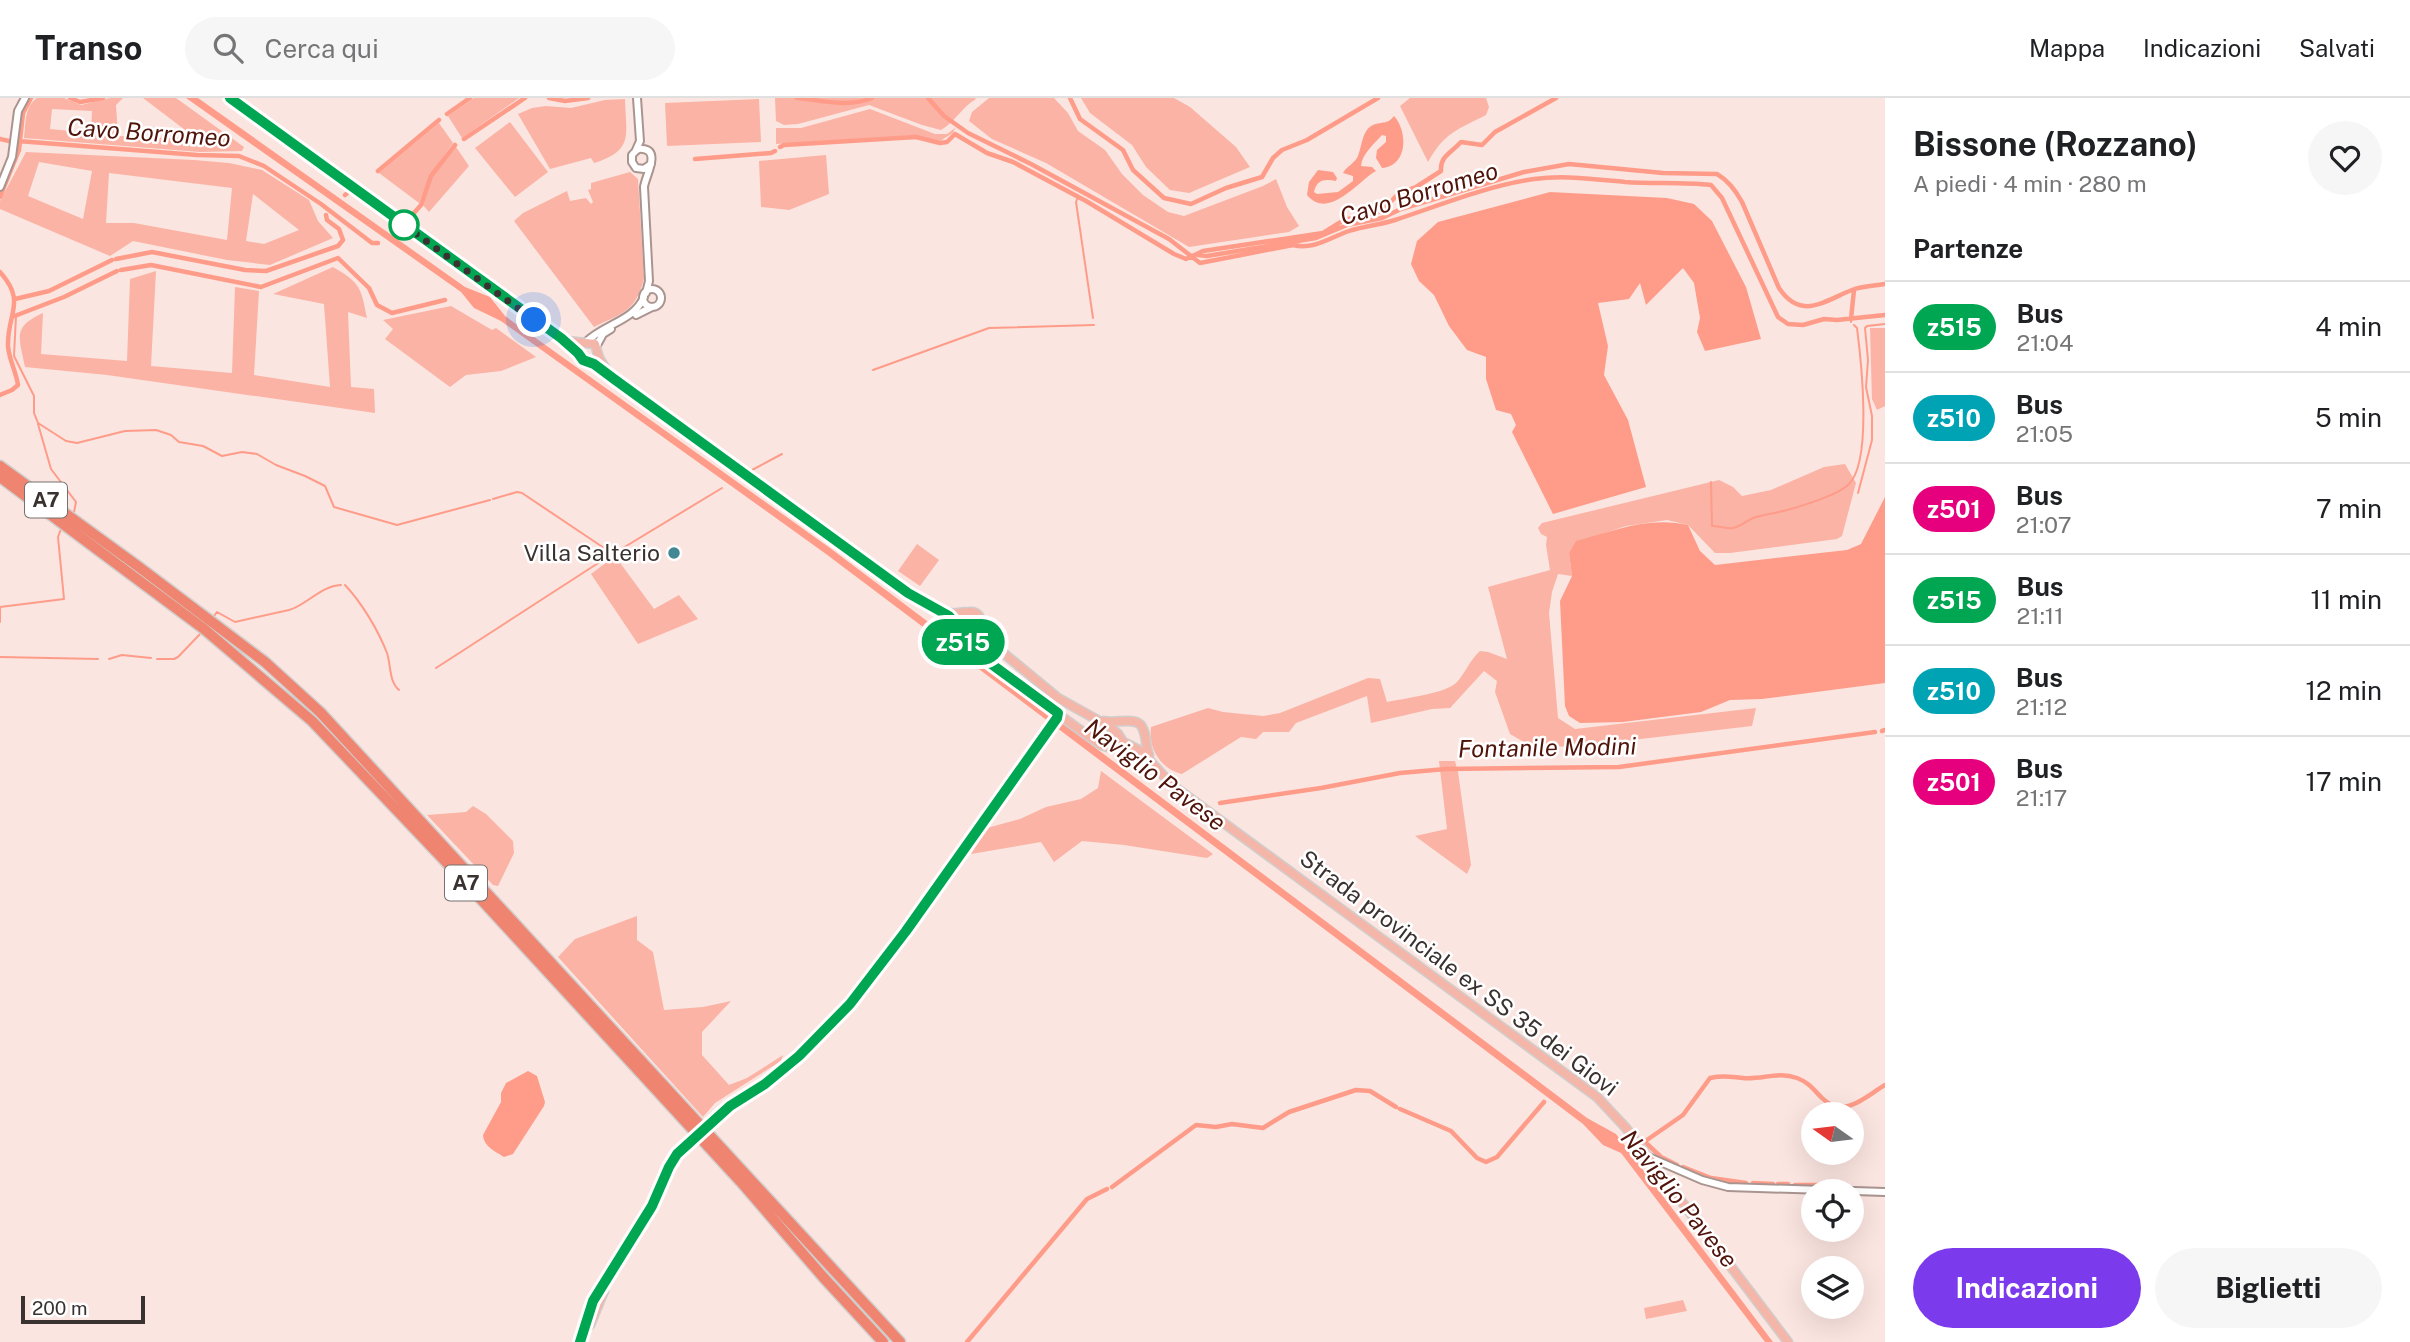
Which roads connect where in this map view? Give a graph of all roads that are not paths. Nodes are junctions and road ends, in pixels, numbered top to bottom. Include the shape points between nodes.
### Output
1 (25, 98) edge
2 (230, 98) edge
3 (637, 98) edge
4 (640, 141) junction
5 (645, 149) junction
6 (635, 152) junction
7 (651, 164) junction
8 (634, 166) junction
9 (0, 187) edge
10 (643, 187) junction
11 (649, 278) junction
12 (656, 291) junction
13 (645, 295) junction
14 (652, 307) junction
15 (561, 338) junction
16 (584, 343) junction
17 (597, 345) junction
18 (578, 353) junction
19 (598, 355) junction
20 (589, 362) junction
21 (614, 379) junction
22 (0, 466) edge
23 (0, 477) edge
24 (943, 612) junction
25 (962, 614) junction
26 (957, 625) junction
27 (982, 628) junction
28 (962, 634) junction
29 (976, 636) junction
30 (998, 649) junction
31 (1057, 718) junction
32 (1095, 719) junction
33 (1126, 721) junction
34 (1144, 732) junction
35 (1124, 741) junction
36 (1153, 764) junction
37 (1647, 1156) junction
38 (1669, 1167) junction
39 (1662, 1176) junction
40 (1885, 1192) edge
41 (583, 1342) edge
42 (883, 1342) edge
43 (900, 1342) edge
44 (1787, 1342) edge

1 - 9 street
2 - 15 main road
3 - 4 street
4 - 5 street
4 - 6 street
5 - 6 street
5 - 7 street
6 - 8 street via 631,158
7 - 8 street via 643,170
7 - 10 street
8 - 10 street
10 - 11 street
11 - 12 street
11 - 13 street
12 - 13 street
12 - 14 street via 660,301
13 - 14 street via 645,303
13 - 16 street via 635,312
14 - 17 street via 608,330
15 - 16 main road
15 - 18 main road
16 - 17 main road
16 - 18 main road
17 - 19 main road
18 - 20 main road
19 - 20 main road
19 - 21 main road
20 - 21 main road
21 - 24 main road via 908,593
22 - 43 highway, A7 via 265,662 320,712
23 - 42 highway, A7 via 204,629 312,722 467,884
24 - 25 main road
24 - 26 main road
25 - 26 main road
25 - 27 main road, Strada provinciale ex SS 35 dei Giovi via 977,614
26 - 28 main road
27 - 29 main road
27 - 30 main road, Strada provinciale ex SS 35 dei Giovi
28 - 29 main road, Strada provinciale ex SS 35 dei Giovi
28 - 31 main road via 964,644 1056,711
29 - 30 main road, Strada provinciale ex SS 35 dei Giovi
30 - 32 main road, Strada provinciale ex SS 35 dei Giovi via 1058,698
31 - 35 main road via 1103,746
31 - 41 main road, bridge via 850,1004 780,1073 687,1143 669,1167 599,1301
32 - 33 main road, Strada provinciale ex SS 35 dei Giovi
32 - 35 main road, Strada provinciale ex SS 35 dei Giovi
33 - 34 main road, Strada provinciale ex SS 35 dei Giovi via 1138,722
33 - 35 main road via 1120,727
34 - 35 main road via 1139,742
34 - 36 main road, Strada provinciale ex SS 35 dei Giovi
35 - 36 main road, Strada provinciale ex SS 35 dei Giovi
36 - 37 main road, Strada provinciale ex SS 35 dei Giovi via 1172,785 1597,1097
37 - 38 street
37 - 39 main road, Strada provinciale ex SS 35 dei Giovi
38 - 39 street
38 - 40 street via 1728,1187
39 - 44 main road, Strada provinciale ex SS 35 dei Giovi

